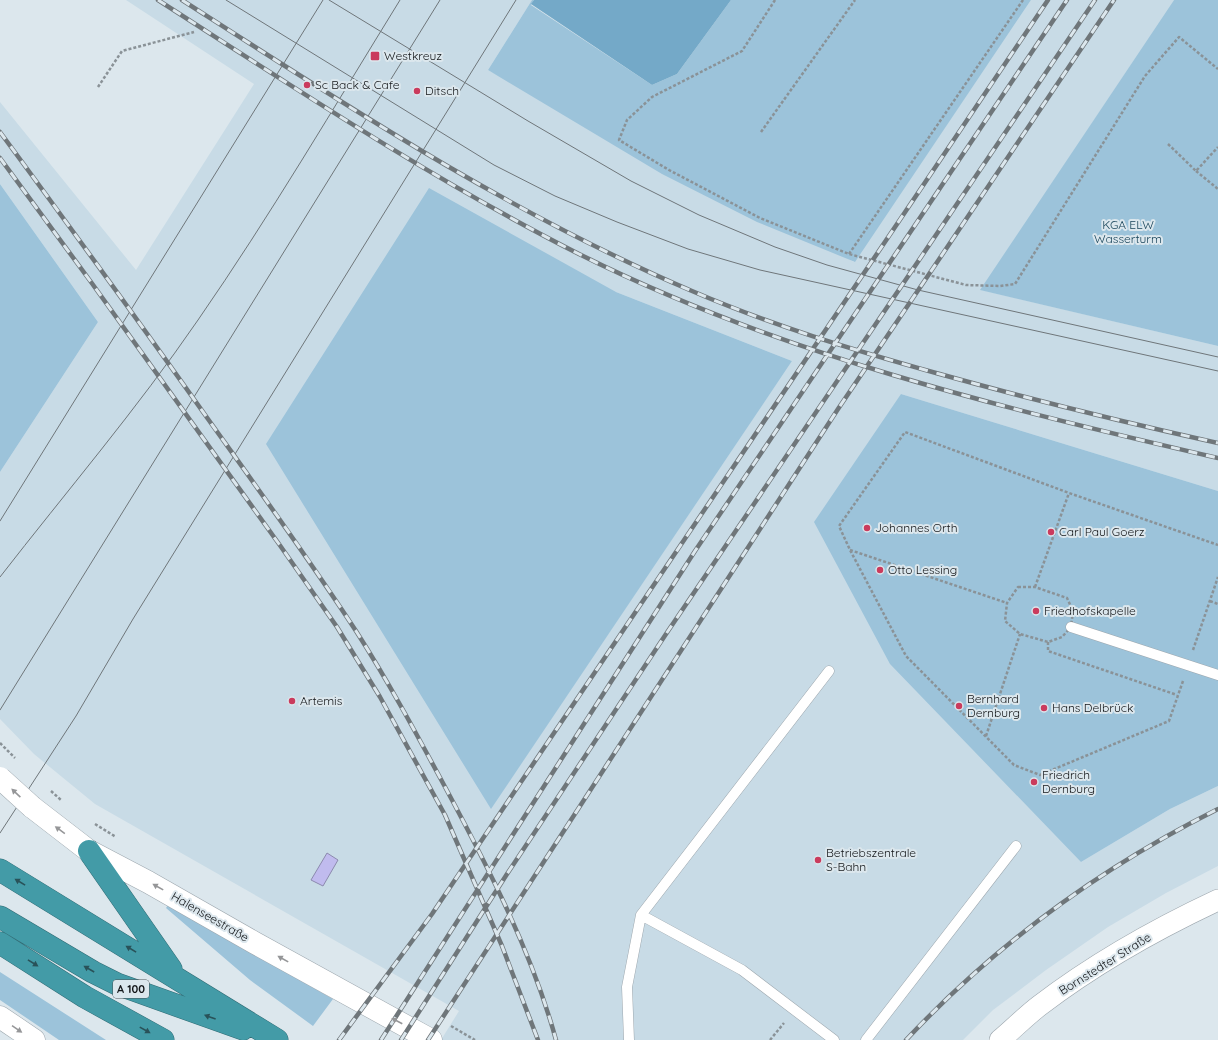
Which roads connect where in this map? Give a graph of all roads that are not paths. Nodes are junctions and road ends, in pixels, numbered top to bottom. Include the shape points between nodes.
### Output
1 (1071, 627) dead end
2 (829, 671) dead end
3 (1218, 675) edge
4 (0, 778) edge
5 (1016, 846) dead end
6 (89, 851) junction
7 (0, 870) edge
8 (1218, 900) edge
9 (641, 915) junction
10 (0, 917) edge
11 (0, 943) edge
12 (176, 977) junction
13 (0, 1018) edge
14 (34, 1040) edge
15 (163, 1040) edge
16 (273, 1040) edge
17 (277, 1040) edge
18 (432, 1040) edge
19 (629, 1040) edge
20 (834, 1040) edge
21 (866, 1040) edge
22 (1000, 1040) edge

1 - 3 lane
2 - 9 lane
6 -> 4 main road, Halenseestraße, bridge via 32,807
5 - 21 lane
6 - 12 highway
18 -> 6 main road, Halenseestraße
12 -> 7 highway, A 100
8 - 22 street, Bornstedter Straße via 1134,944 1077,978
9 - 19 lane via 627,987
9 - 20 lane via 742,970
16 -> 10 highway, A 100 via 117,984
11 -> 15 highway, A 100 via 85,997
12 - 17 highway, A 100
13 -> 14 main road

